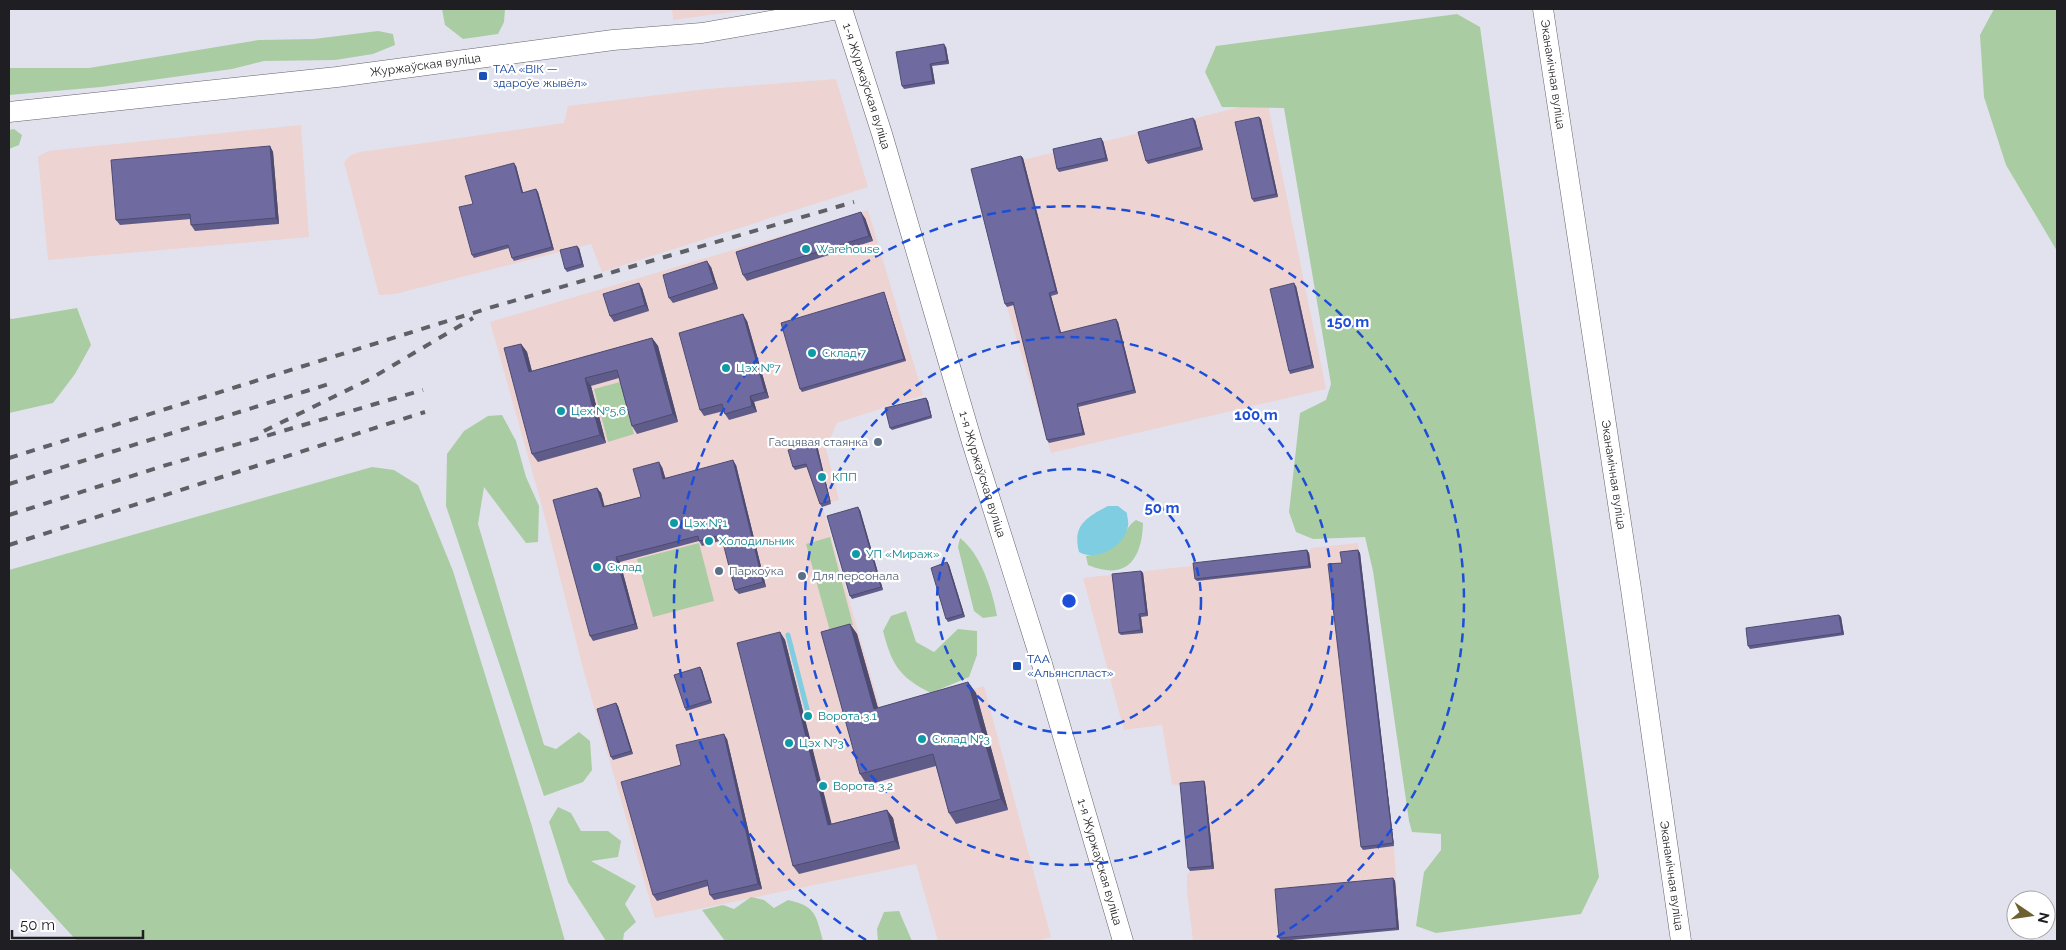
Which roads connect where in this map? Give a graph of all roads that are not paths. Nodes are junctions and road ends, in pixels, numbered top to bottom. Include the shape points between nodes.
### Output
1 (841, 9) edge
2 (1542, 9) edge
3 (9, 112) edge
4 (1123, 941) edge
5 (1681, 941) edge

1 - 3 street, Журжаўская вуліца via 702,33 613,40 337,77
1 - 4 street, 1-я Журжаўская вуліца via 882,134
2 - 5 street, Эканамічная вуліца

